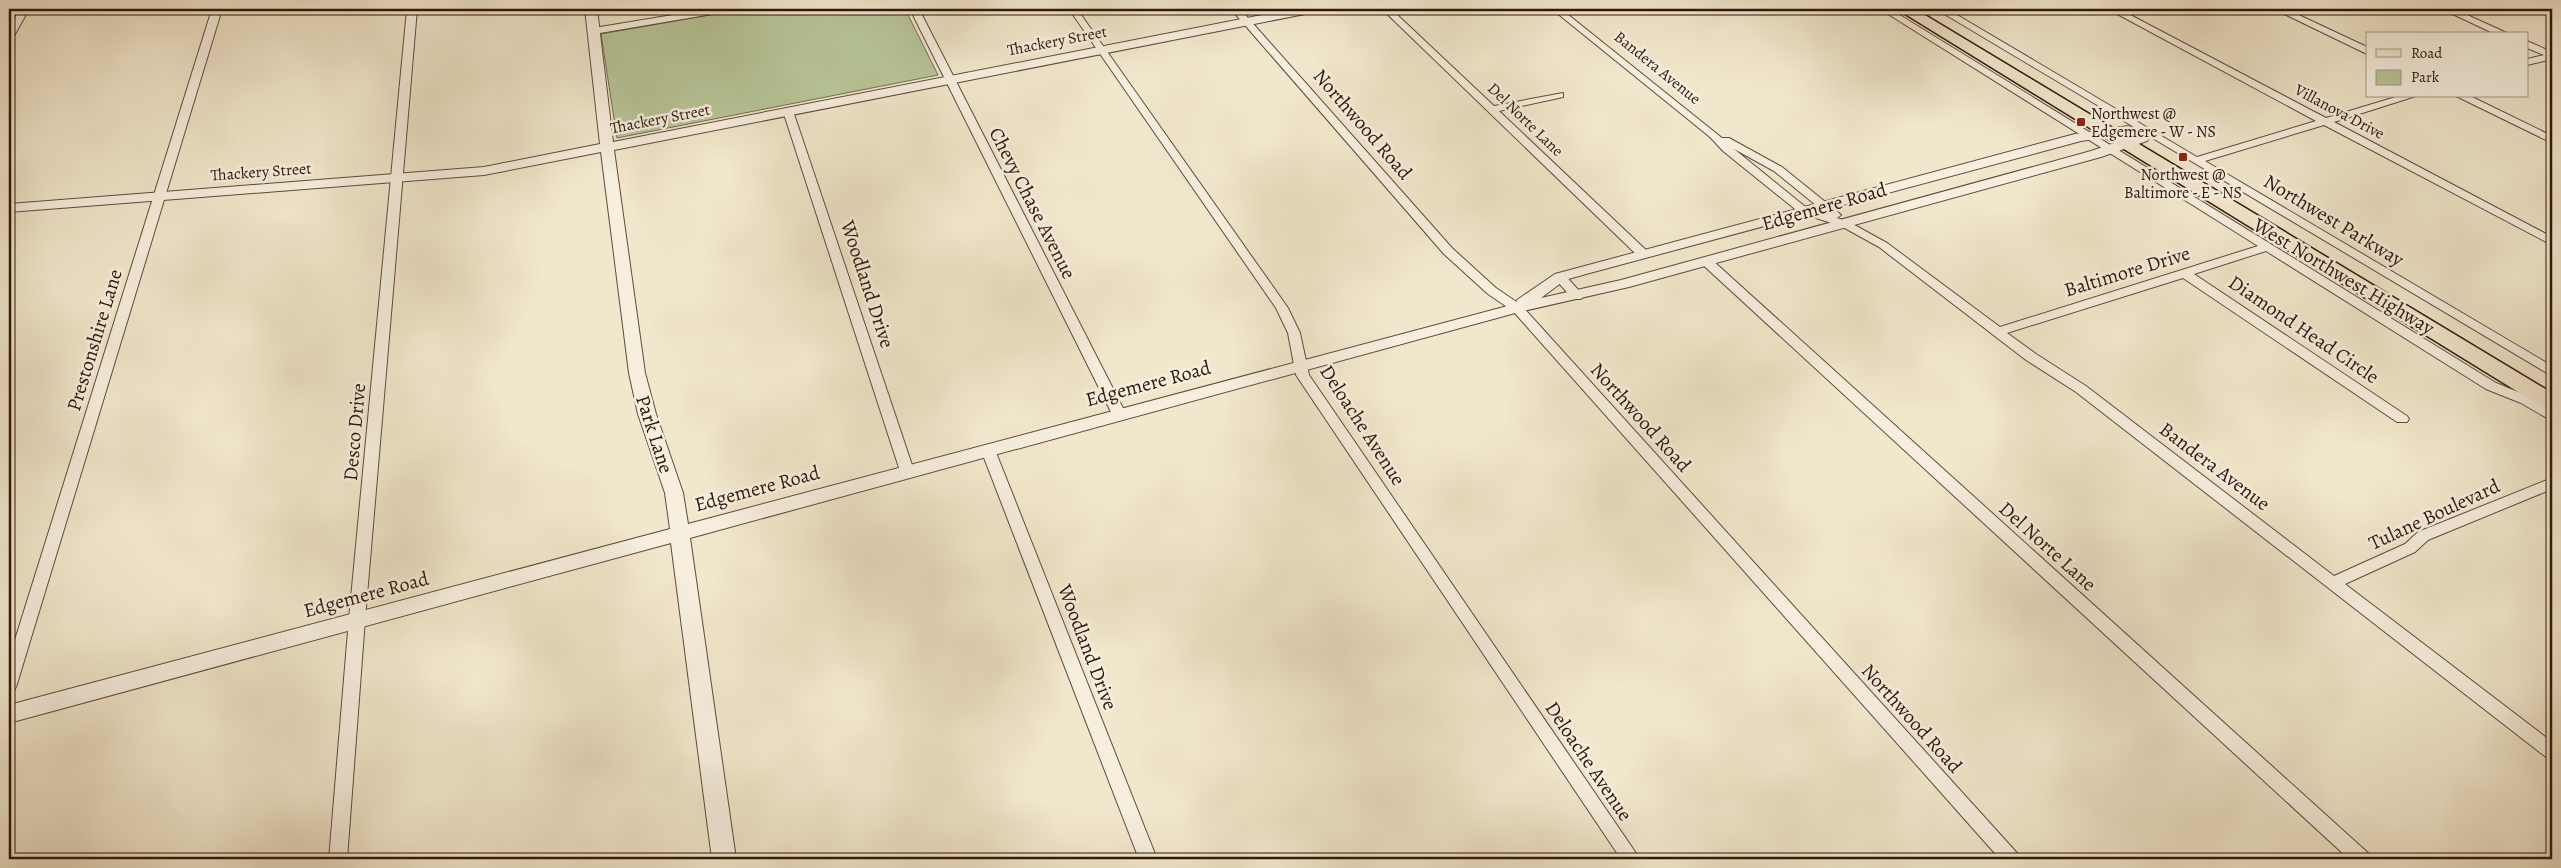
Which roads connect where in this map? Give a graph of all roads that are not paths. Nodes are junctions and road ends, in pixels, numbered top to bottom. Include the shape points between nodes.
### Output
1 (24, 9) edge
2 (217, 9) edge
3 (412, 9) edge
4 (591, 9) edge
5 (724, 9) edge
6 (914, 9) edge
7 (1073, 9) edge
8 (1235, 9) edge
9 (1310, 9) edge
10 (1386, 9) edge
11 (1556, 9) edge
12 (1884, 9) edge
13 (1905, 9) edge
14 (1926, 9) edge
15 (1941, 9) edge
16 (2112, 9) edge
17 (2278, 9) edge
18 (2447, 9) edge
19 (1246, 21) junction
20 (594, 31) junction
21 (2499, 32) edge
22 (9, 36) edge
23 (2528, 44) edge
24 (1101, 49) junction
25 (2366, 51) edge
26 (2552, 55) edge
27 (2528, 62) edge
28 (950, 79) junction
29 (1559, 95) dead end
30 (2404, 98) edge
31 (2465, 98) edge
32 (1492, 110) junction
33 (788, 111) junction
34 (2326, 122) junction
35 (1714, 135) junction
36 (2089, 135) junction
37 (2124, 139) junction
38 (2552, 140) edge
39 (607, 146) junction
40 (2197, 160) junction
41 (397, 179) junction
42 (159, 197) junction
43 (1825, 206) junction
44 (9, 208) edge
45 (1804, 211) junction
46 (1845, 224) junction
47 (2552, 242) edge
48 (2268, 247) junction
49 (1643, 254) junction
50 (1707, 262) junction
51 (2184, 273) junction
52 (1560, 277) junction
53 (1577, 296) junction
54 (1517, 308) junction
55 (1997, 332) junction
56 (1302, 366) junction
57 (2552, 372) edge
58 (2552, 385) edge
59 (2552, 403) edge
60 (1119, 414) junction
61 (2552, 416) edge
62 (2402, 419) dead end
63 (988, 450) junction
64 (907, 471) junction
65 (2552, 483) edge
66 (681, 532) junction
67 (2334, 582) junction
68 (357, 620) junction
69 (9, 684) edge
70 (9, 714) edge
71 (2552, 752) edge
72 (338, 859) edge
73 (724, 859) edge
74 (1148, 859) edge
75 (1631, 859) edge
76 (2011, 859) edge
77 (2362, 859) edge

1 - 22 street
2 - 42 street, Prestonshire Lane
3 - 41 street, Desco Drive
4 - 20 street, Park Lane
5 - 20 street
6 - 28 street, Chevy Chase Avenue
7 - 24 street, Deloache Avenue
8 - 19 street, Northwood Road
9 - 19 street, Thackery Street
10 - 32 street, Del Norte Lane
11 - 35 street, Bandera Avenue
12 - 36 street
13 - 37 main road, West Northwest Highway
14 - 37 main road, West Northwest Highway
15 - 40 street, Northwest Parkway
16 - 34 street, Villanova Drive
17 - 25 street
18 - 21 street
19 - 24 street, Thackery Street
19 - 54 street, Northwood Road via 1448,251 1492,291
20 - 39 street, Park Lane
23 - 26 street
24 - 28 street, Thackery Street
24 - 56 street, Deloache Avenue via 1282,308 1294,333
26 - 27 street
28 - 33 street, Thackery Street
28 - 60 street, Chevy Chase Avenue
29 - 32 street
30 - 34 street
31 - 38 street
32 - 49 street, Del Norte Lane
33 - 39 street, Thackery Street
33 - 64 street, Woodland Drive
34 - 40 street
34 - 47 street, Villanova Drive
35 - 43 street, Bandera Avenue via 1778,168
35 - 45 street, Bandera Avenue
36 - 37 street, Edgemere Road
36 - 43 street, Edgemere Road
37 - 46 street, Edgemere Road
37 - 48 street
37 - 58 main road, West Northwest Highway
37 - 59 main road, West Northwest Highway
39 - 41 street, Thackery Street via 484,170
39 - 66 street, Park Lane via 641,394 674,493
40 - 57 street, Northwest Parkway
41 - 42 street, Thackery Street
41 - 68 street, Desco Drive
42 - 44 street, Thackery Street
42 - 69 street, Prestonshire Lane
43 - 45 street, Edgemere Road
43 - 46 street, Bandera Avenue
45 - 46 street, Bandera Avenue
45 - 49 street, Edgemere Road
46 - 50 street, Edgemere Road
46 - 55 street, Bandera Avenue via 1908,262
48 - 51 street, Baltimore Drive
48 - 61 street via 2491,386 2526,400
49 - 52 street, Edgemere Road
50 - 53 street, Edgemere Road
50 - 77 street, Del Norte Lane
51 - 55 street, Baltimore Drive
51 - 62 street, Diamond Head Circle
52 - 53 street
52 - 54 street, Edgemere Road
53 - 54 street, Edgemere Road
54 - 56 street, Edgemere Road
54 - 76 street, Northwood Road
55 - 67 street, Bandera Avenue via 2081,389
56 - 60 street, Edgemere Road
56 - 75 street, Deloache Avenue via 1303,376
60 - 63 street, Edgemere Road
63 - 64 street, Edgemere Road
63 - 74 street, Woodland Drive
64 - 66 street, Edgemere Road
65 - 67 street, Tulane Boulevard via 2423,536 2410,548
66 - 68 street, Edgemere Road
66 - 73 street, Park Lane
67 - 71 street, Bandera Avenue
68 - 70 street, Edgemere Road
68 - 72 street, Desco Drive

